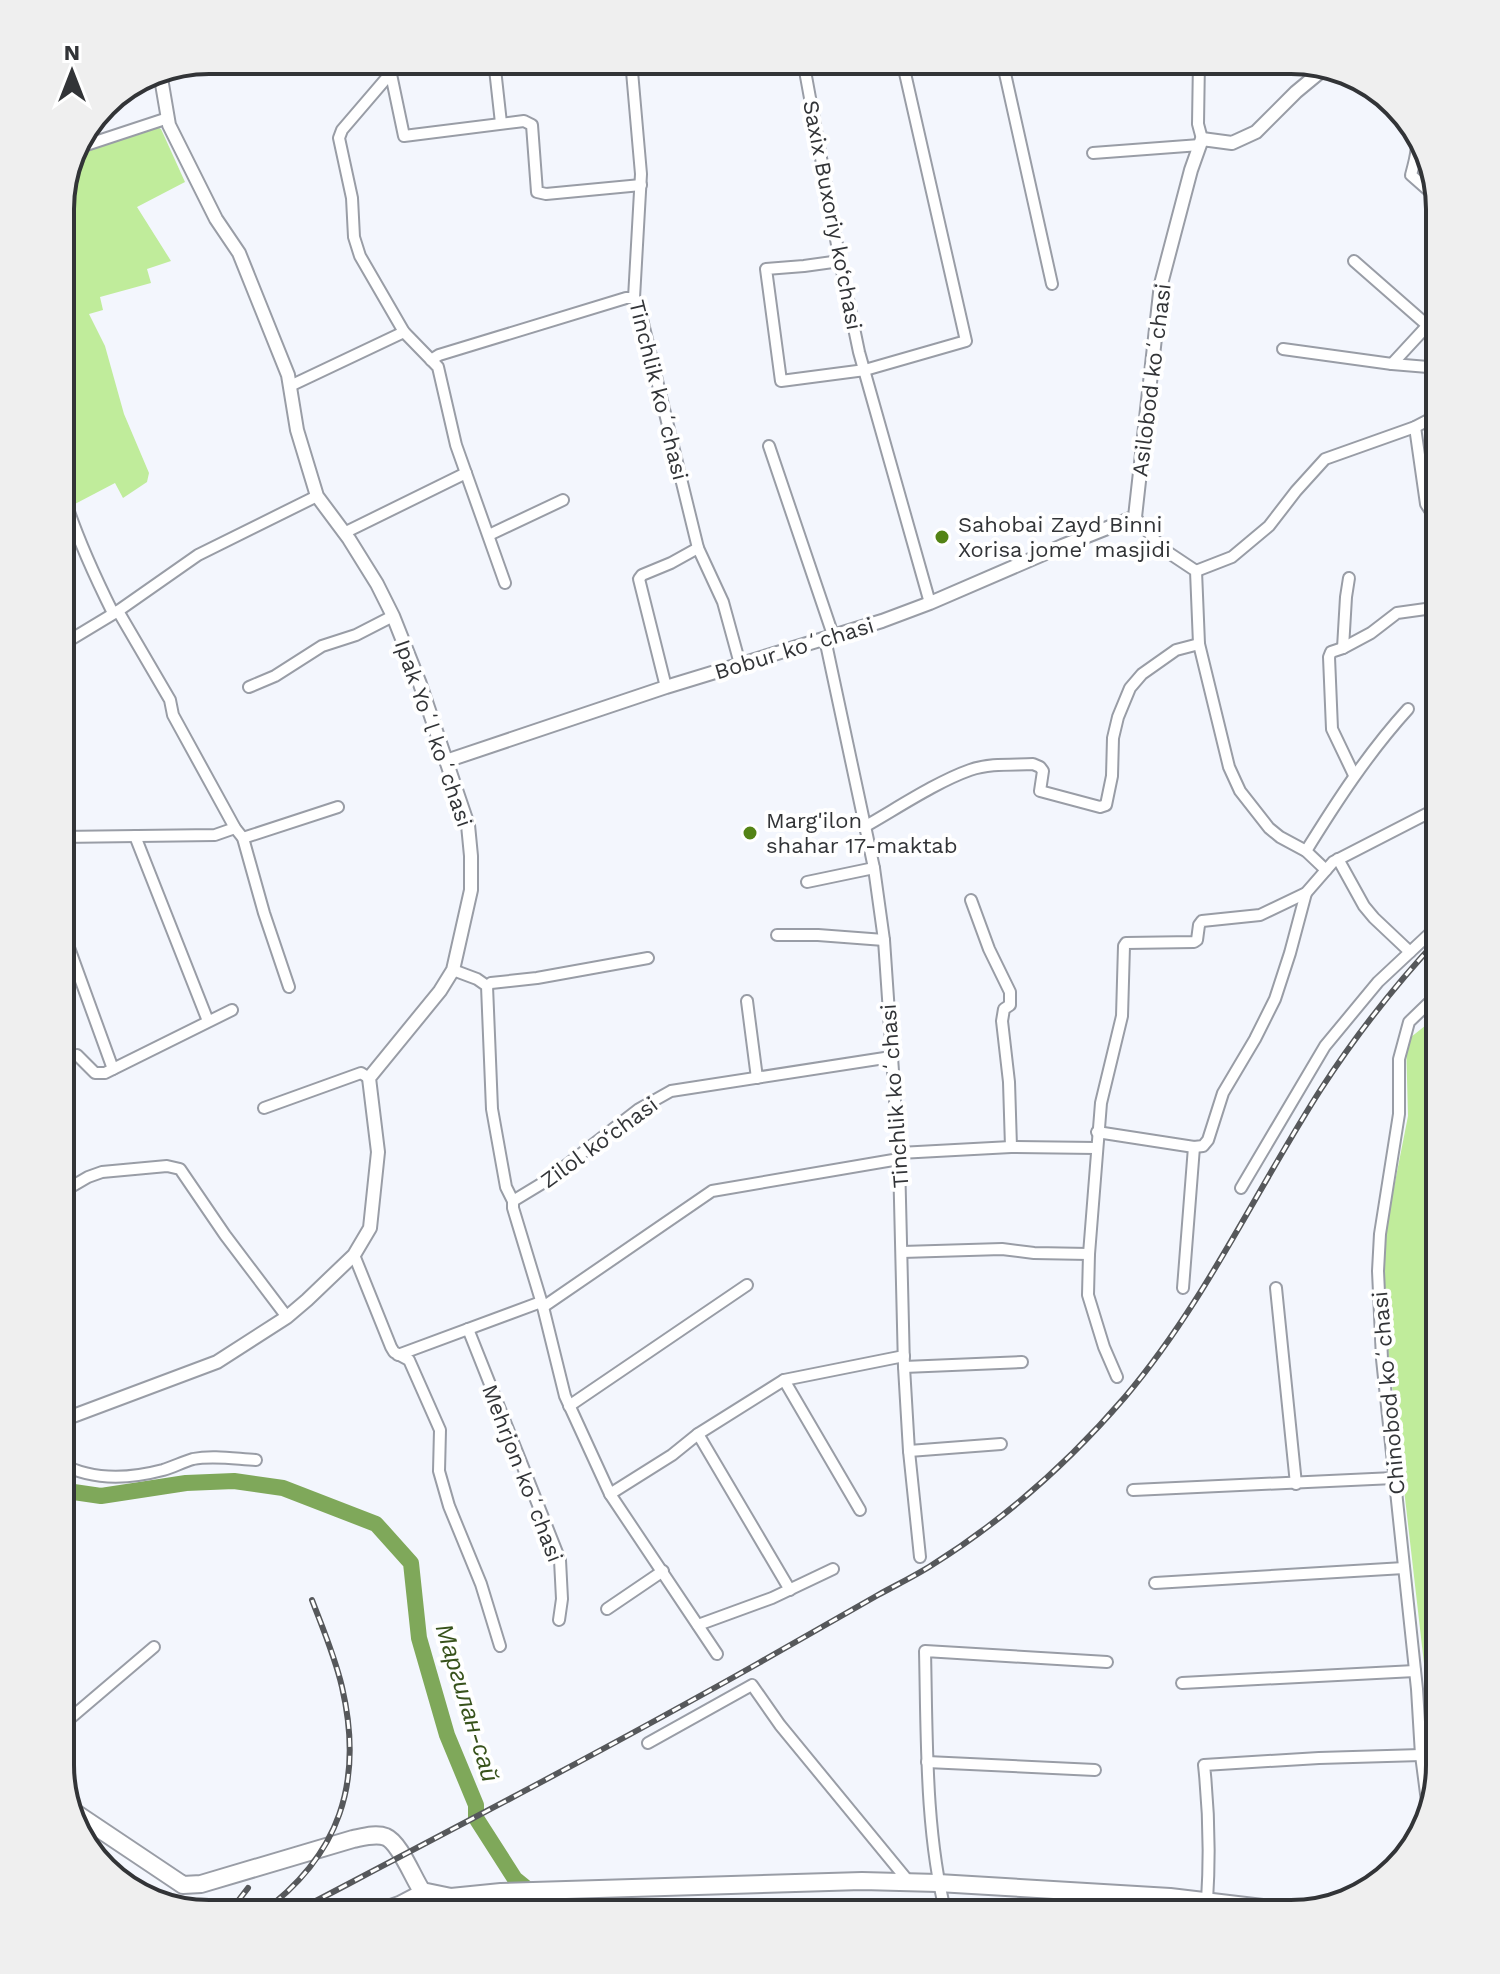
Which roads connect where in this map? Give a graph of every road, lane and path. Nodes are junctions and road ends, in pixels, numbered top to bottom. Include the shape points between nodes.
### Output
1 (390, 74) joint
2 (496, 74) edge
3 (632, 74) edge
4 (806, 74) edge
5 (905, 74) edge
6 (1005, 74) edge
7 (1199, 74) edge
8 (1314, 77) edge
9 (162, 83) edge
10 (168, 118) junction
11 (501, 123) junction
12 (1201, 142) junction
13 (92, 143) edge
14 (1093, 153) dead end
15 (1415, 159) edge
16 (641, 185) junction
17 (1424, 186) edge
18 (840, 261) junction
19 (1354, 261) dead end
20 (1052, 284) dead end
21 (634, 298) junction
22 (1426, 324) edge
23 (1426, 326) edge
24 (404, 332) junction
25 (1283, 349) dead end
26 (431, 360) junction
27 (1392, 364) junction
28 (1426, 367) edge
29 (865, 370) junction
30 (290, 386) junction
31 (1426, 421) edge
32 (1415, 427) junction
33 (769, 446) dead end
34 (466, 473) junction
35 (317, 496) junction
36 (563, 500) dead end
37 (1426, 504) edge
38 (1135, 517) junction
39 (74, 526) edge
40 (344, 533) junction
41 (489, 535) junction
42 (698, 548) junction
43 (1196, 571) junction
44 (1349, 578) dead end
45 (505, 583) dead end
46 (930, 603) junction
47 (1426, 609) edge
48 (116, 612) junction
49 (393, 616) junction
50 (829, 637) junction
51 (74, 638) edge
52 (1199, 644) junction
53 (1343, 648) junction
54 (740, 664) junction
55 (249, 687) dead end
56 (666, 687) junction
57 (1408, 709) dead end
58 (446, 761) junction
59 (1354, 775) junction
60 (338, 807) dead end
61 (1426, 814) edge
62 (864, 827) junction
63 (235, 828) junction
64 (135, 836) junction
65 (74, 837) edge
66 (243, 838) junction
67 (1306, 851) junction
68 (1338, 859) junction
69 (874, 868) junction
70 (1326, 870) junction
71 (807, 882) dead end
72 (1306, 893) junction
73 (971, 900) dead end
74 (777, 935) dead end
75 (1426, 937) edge
76 (884, 940) junction
77 (1410, 952) junction
78 (648, 958) dead end
79 (74, 962) edge
80 (453, 970) junction
81 (487, 986) junction
82 (289, 987) dead end
83 (747, 1001) dead end
84 (1426, 1007) edge
85 (232, 1010) dead end
86 (208, 1021) junction
87 (74, 1056) edge
88 (891, 1057) junction
89 (113, 1069) junction
90 (369, 1078) junction
91 (757, 1078) junction
92 (264, 1108) dead end
93 (1097, 1132) junction
94 (1011, 1147) junction
95 (1194, 1147) junction
96 (1096, 1148) junction
97 (899, 1156) junction
98 (74, 1185) edge
99 (1241, 1188) dead end
100 (513, 1201) junction
101 (902, 1252) junction
102 (1089, 1254) junction
103 (354, 1255) junction
104 (747, 1285) dead end
105 (1183, 1288) dead end
106 (1276, 1288) dead end
107 (542, 1304) junction
108 (287, 1317) junction
109 (468, 1329) junction
110 (398, 1355) junction
111 (904, 1361) junction
112 (1022, 1362) dead end
113 (1117, 1377) dead end
114 (784, 1380) junction
115 (569, 1406) junction
116 (74, 1416) edge
117 (698, 1434) junction
118 (1001, 1444) dead end
119 (909, 1451) junction
120 (256, 1460) dead end
121 (74, 1470) edge
122 (1394, 1478) junction
123 (1296, 1484) junction
124 (1133, 1490) dead end
125 (610, 1494) junction
126 (860, 1510) dead end
127 (920, 1557) dead end
128 (1404, 1568) junction
129 (833, 1569) dead end
130 (663, 1571) junction
131 (1155, 1583) dead end
132 (790, 1590) junction
133 (607, 1609) dead end
134 (559, 1620) dead end
135 (698, 1625) junction
136 (500, 1646) dead end
137 (154, 1647) dead end
138 (717, 1654) dead end
139 (1107, 1662) dead end
140 (1415, 1671) junction
141 (1182, 1683) dead end
142 (74, 1715) edge
143 (648, 1743) dead end
144 (1421, 1755) junction
145 (927, 1762) junction
146 (1095, 1770) dead end
147 (1425, 1783) edge
148 (89, 1826) edge
149 (909, 1882) junction
150 (938, 1883) junction
151 (422, 1891) junction
152 (405, 1900) edge
153 (420, 1900) edge
154 (942, 1900) edge
155 (1109, 1900) edge
156 (1207, 1900) edge

1 - 11 street via 404,136
1 - 24 street via 339,138 360,256
2 - 11 street
3 - 16 street, Tinchlik koʻchasi
4 - 18 street, Saxix Buxoriy ko‘chasi
5 - 29 street via 966,341
6 - 20 street
7 - 12 street, Asilobod koʻchasi
8 - 12 street via 1256,132 1232,143
9 - 10 street, Ipak Yoʻl koʻchasi
10 - 13 street
10 - 30 street, Ipak Yoʻl koʻchasi via 216,219 239,253
11 - 16 street via 532,125 537,192
12 - 14 street
12 - 38 street, Asilobod koʻchasi via 1161,284
15 - 17 street via 1411,175
16 - 21 street, Tinchlik koʻchasi
18 - 29 street, Saxix Buxoriy ko‘chasi
18 - 29 street via 766,269 781,381
19 - 22 street
21 - 26 street
21 - 42 street, Tinchlik koʻchasi
23 - 27 street
24 - 26 street
24 - 30 street
25 - 27 street
26 - 34 street via 438,367
27 - 28 street
29 - 46 street, Saxix Buxoriy ko‘chasi
30 - 35 street, Ipak Yoʻl koʻchasi
31 - 32 street
32 - 37 street
32 - 43 street via 1325,459 1269,526 1232,557
33 - 50 street, Tinchlik koʻchasi
34 - 40 street
34 - 41 street
35 - 40 street, Ipak Yoʻl koʻchasi
35 - 48 street via 198,555
36 - 41 street
38 - 43 street via 1163,549
38 - 46 street, Bobur koʻchasi
39 - 48 street
40 - 49 street, Ipak Yoʻl koʻchasi
41 - 45 street
42 - 54 street, Tinchlik koʻchasi via 723,602
42 - 56 street via 639,579
43 - 52 street
44 - 53 street
46 - 50 street, Bobur koʻchasi
47 - 53 street via 1397,613
48 - 51 street
48 - 63 street via 170,700 173,715
49 - 55 street via 322,646
49 - 58 street, Ipak Yoʻl koʻchasi
50 - 54 street, Bobur koʻchasi
50 - 62 street, Tinchlik koʻchasi
52 - 62 street via 1176,650 1130,688 1113,738 1106,805 1040,791 1043,771 1033,764 989,766 949,780
52 - 67 street via 1229,767 1240,791 1269,828
53 - 59 street via 1329,657 1332,729
54 - 56 street, Bobur koʻchasi
56 - 58 street, Bobur koʻchasi
57 - 59 street
58 - 80 street, Ipak Yoʻl koʻchasi via 468,825 471,856 471,890
59 - 67 street
60 - 66 street
61 - 68 street
62 - 69 street, Tinchlik koʻchasi
63 - 64 street via 215,835
63 - 66 street
64 - 65 street
64 - 86 street
66 - 82 street
67 - 70 street
68 - 70 street
68 - 77 street via 1364,906
69 - 71 street
69 - 76 street, Tinchlik koʻchasi
70 - 72 street
72 - 93 street via 1260,915 1202,921 1194,942 1126,943 1122,1016
72 - 95 street via 1275,999 1223,1093 1208,1140
73 - 94 street via 1010,992 1002,1021
74 - 76 street
75 - 77 street
76 - 88 street, Tinchlik koʻchasi
77 - 99 street via 1325,1046
78 - 81 street
79 - 89 street
80 - 81 street
80 - 90 street, Ipak Yoʻl koʻchasi
81 - 100 street via 492,1109
83 - 91 street
84 - 122 street, Chinobod koʻchasi via 1409,1022 1399,1059 1399,1114 1380,1234 1382,1359
85 - 86 street
86 - 89 street
87 - 89 street via 95,1073
88 - 91 street, Zilol ko‘chasi
88 - 97 street, Tinchlik koʻchasi
90 - 92 street via 361,1073
90 - 103 street via 378,1152 370,1228
91 - 100 street, Zilol ko‘chasi via 671,1091
93 - 95 street
93 - 96 street
94 - 96 street
94 - 97 street
95 - 105 street
96 - 102 street
97 - 101 street, Tinchlik koʻchasi
97 - 107 street via 712,1191
98 - 108 street via 102,1172 180,1169
100 - 107 street
101 - 102 street via 1002,1249
101 - 111 street, Tinchlik koʻchasi
102 - 113 street via 1088,1295
103 - 108 street
103 - 110 street
104 - 115 street
106 - 123 street
107 - 109 street
107 - 115 street
108 - 116 street via 217,1362
109 - 110 street
109 - 134 street, Mehrjon koʻchasi via 560,1560
110 - 136 street via 409,1360 440,1430 439,1471
111 - 112 street
111 - 114 street
111 - 119 street, Tinchlik koʻchasi
114 - 117 street
114 - 126 street
115 - 125 street
117 - 125 street
117 - 132 street
118 - 119 street
119 - 127 street, Tinchlik koʻchasi
120 - 121 street via 192,1460 131,1477
122 - 123 street
122 - 128 street, Chinobod koʻchasi
123 - 124 street
125 - 130 street
128 - 131 street
128 - 140 street, Chinobod koʻchasi
129 - 132 street
130 - 133 street
130 - 135 street
132 - 135 street
135 - 138 street
137 - 142 street
139 - 145 street via 925,1651
140 - 141 street
140 - 144 street, Chinobod koʻchasi
143 - 149 street via 752,1685
144 - 147 street, Chinobod koʻchasi
144 - 156 street via 1204,1765
145 - 146 street
145 - 150 street
148 - 151 main road via 183,1885 367,1836 384,1836 394,1843
149 - 150 main road
149 - 151 main road via 564,1889 451,1897
150 - 154 street
150 - 155 main road
151 - 152 street
151 - 153 main road

